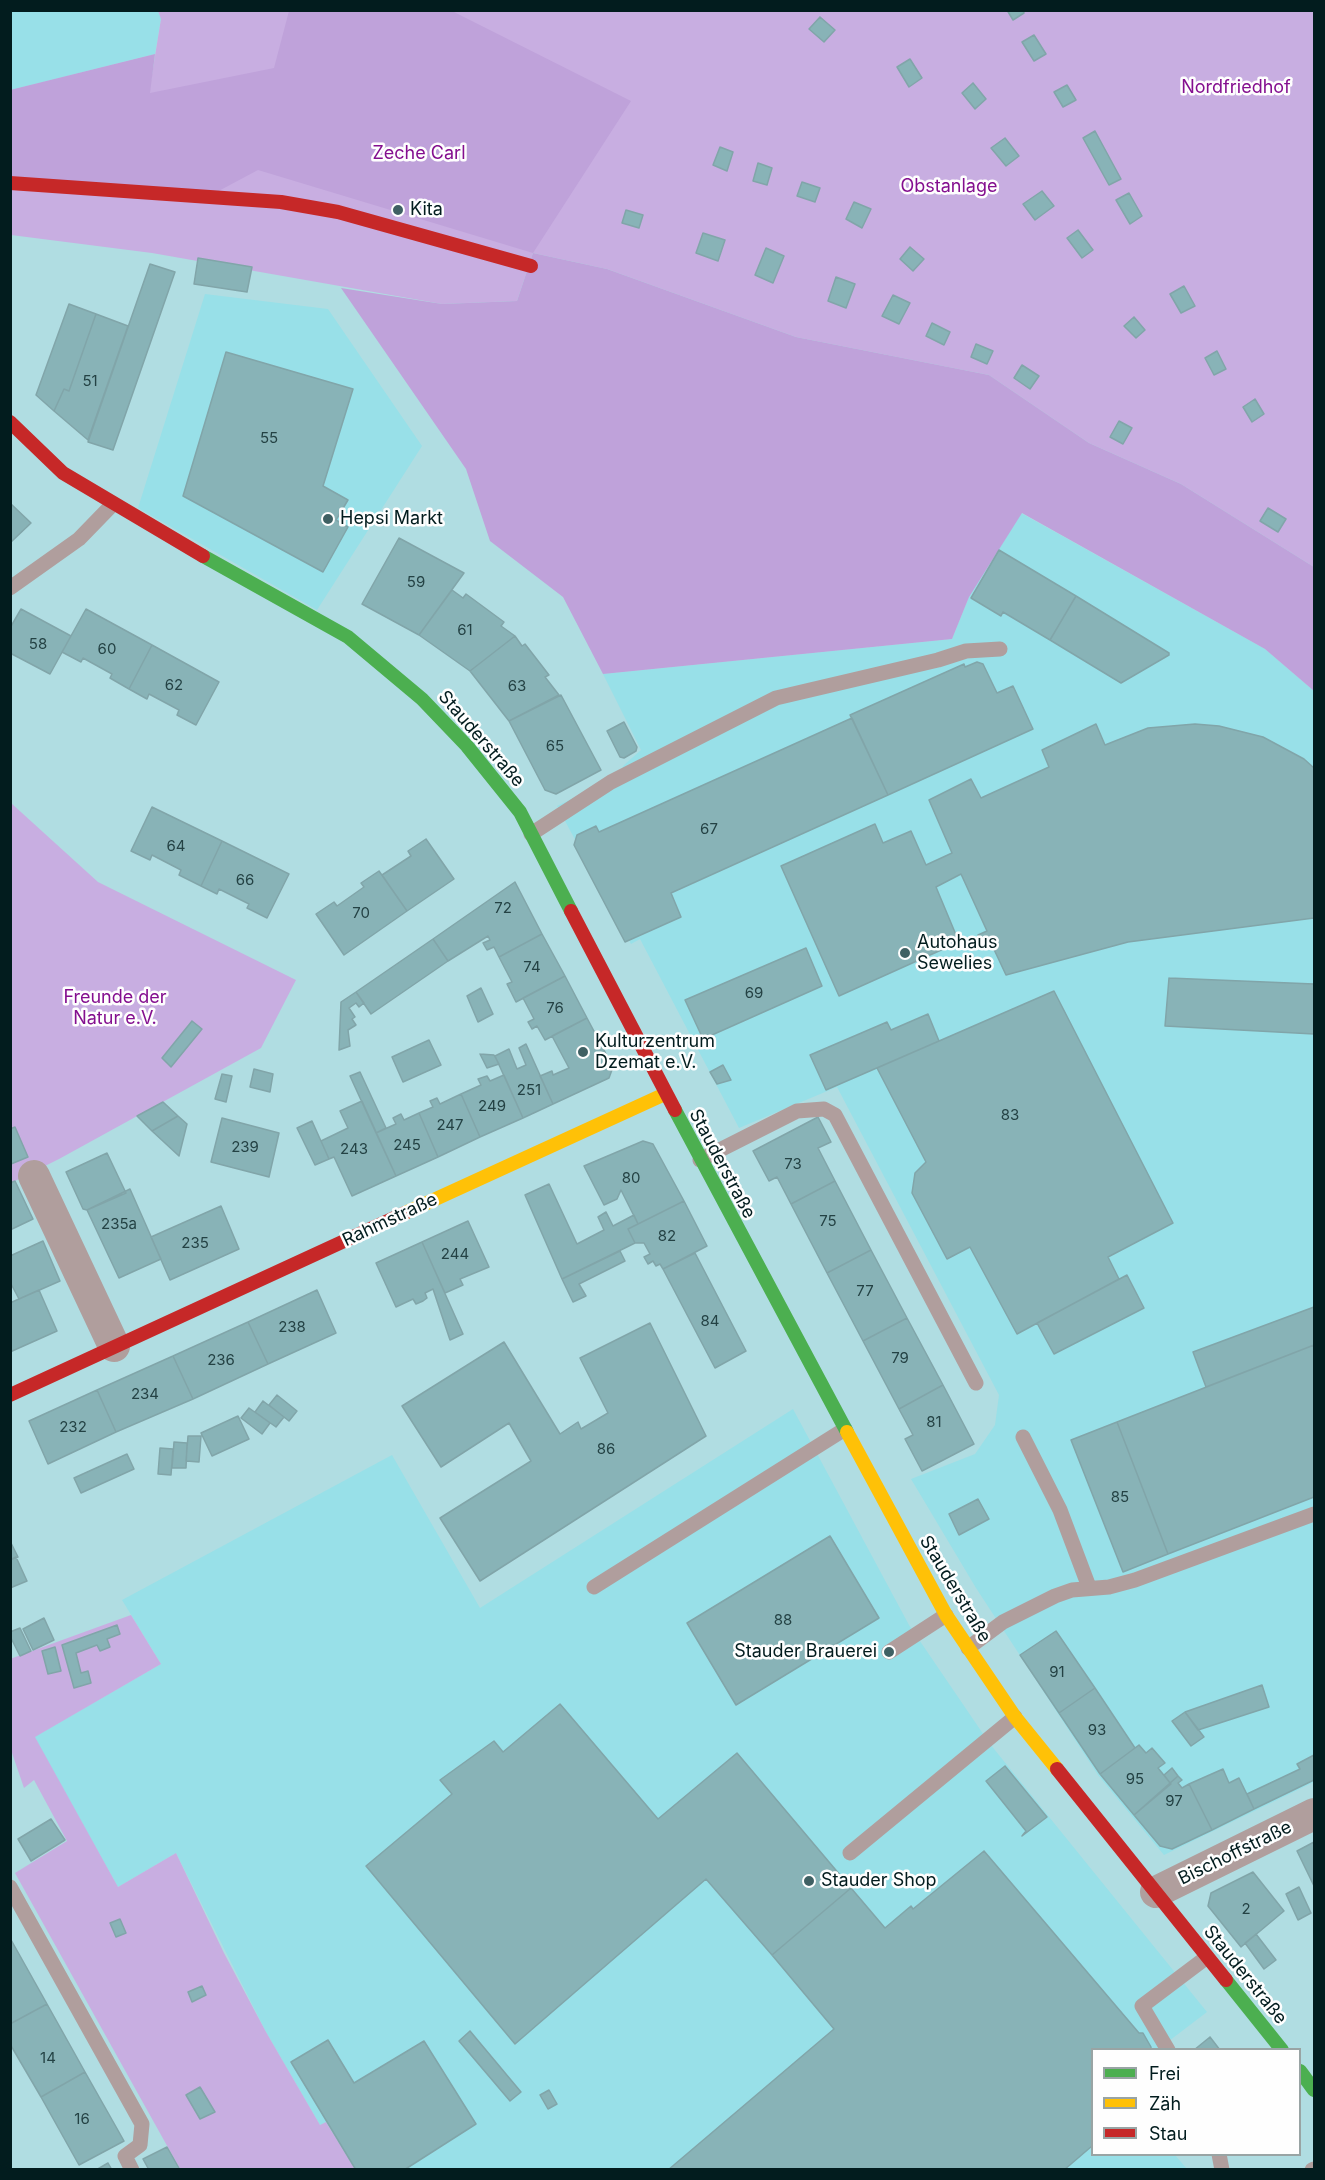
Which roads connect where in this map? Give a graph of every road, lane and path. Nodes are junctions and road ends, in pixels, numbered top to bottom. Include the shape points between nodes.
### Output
1 (10, 183) edge
2 (531, 266) dead end
3 (10, 422) edge
4 (113, 504) junction
5 (10, 588) edge
6 (1000, 648) dead end
7 (531, 834) junction
8 (665, 1094) junction
9 (700, 1160) junction
10 (34, 1176) dead end
11 (114, 1346) junction
12 (976, 1383) dead end
13 (10, 1395) edge
14 (845, 1429) junction
15 (1023, 1437) dead end
16 (1314, 1514) edge
17 (594, 1587) dead end
18 (1089, 1587) junction
19 (946, 1615) junction
20 (968, 1648) junction
21 (889, 1652) dead end
22 (1015, 1717) junction
23 (1314, 1814) edge
24 (850, 1853) dead end
25 (10, 1887) edge
26 (1156, 1892) junction
27 (1207, 1957) junction
28 (1167, 2048) edge
29 (1281, 2048) edge
30 (1301, 2074) edge
31 (1314, 2090) edge
32 (132, 2169) edge

1 - 2 main road via 241,197 338,212
3 - 4 main road, Stauderstraße via 63,473
4 - 5 lane via 78,540
4 - 7 main road, Stauderstraße via 328,625 386,668 468,746 519,812
6 - 7 lane via 966,651 776,698 610,782
7 - 8 main road, Stauderstraße
8 - 9 main road, Stauderstraße
8 - 11 main road, Rahmstraße
9 - 12 lane via 797,1111 824,1109 835,1115
9 - 14 main road, Stauderstraße
10 - 11 street
11 - 13 main road, Rahmstraße
14 - 17 lane
14 - 19 main road, Stauderstraße
15 - 18 lane via 1060,1510
16 - 18 lane via 1136,1581
18 - 20 lane via 1055,1596 1003,1622
19 - 20 main road, Stauderstraße
19 - 21 lane
20 - 22 main road, Stauderstraße
22 - 24 lane
22 - 26 main road, Stauderstraße
23 - 26 street, Bischoffstraße
25 - 32 lane via 142,2124 140,2145 125,2156
26 - 27 main road, Stauderstraße
27 - 28 lane via 1142,2006
27 - 29 main road, Stauderstraße
30 - 31 main road

